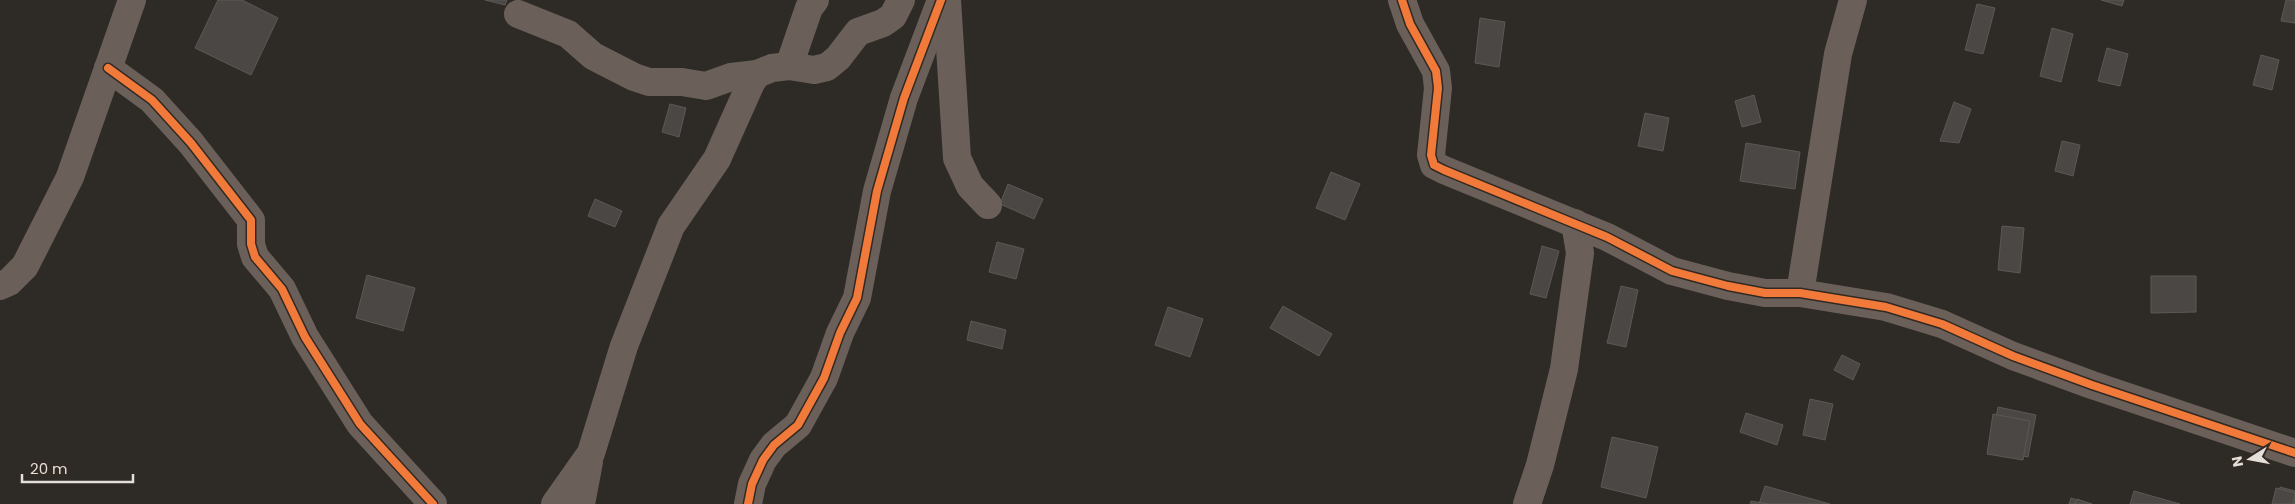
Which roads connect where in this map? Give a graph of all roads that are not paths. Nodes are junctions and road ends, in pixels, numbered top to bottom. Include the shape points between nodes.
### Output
1 (132, 0) edge
2 (815, 0) edge
3 (901, 0) edge
4 (941, 0) edge
5 (947, 0) edge
6 (1402, 0) edge
7 (1853, 0) edge
8 (518, 14) dead end
9 (789, 66) junction
10 (108, 68) junction
11 (757, 74) junction
12 (988, 205) dead end
13 (1575, 223) junction
14 (1607, 237) junction
15 (1580, 253) junction
16 (0, 286) edge
17 (1800, 293) junction
18 (590, 453) junction
19 (2295, 453) edge
20 (432, 504) edge
21 (555, 504) edge
22 (581, 504) edge
23 (748, 504) edge
24 (1527, 504) edge

1 - 10 street
2 - 9 street via 809,8
3 - 9 street via 893,16 884,23 858,32 827,67 814,70
4 - 23 street via 904,98 877,191 857,298 824,378 798,425 774,445 763,460 752,484
5 - 12 street via 956,158 970,186
6 - 13 street via 1410,24 1436,71 1438,88 1431,155 1434,165
7 - 17 street via 1838,54
8 - 11 street via 568,34 593,56 649,82 706,86 731,77
9 - 11 street
10 - 16 street via 70,177 53,212 25,266
10 - 20 street via 152,100 191,143 251,220 251,244 255,257 282,289 305,337 360,424
11 - 18 street via 717,159 671,226 624,346
13 - 14 street
13 - 15 street
14 - 15 street
14 - 17 street via 1672,271 1764,293
15 - 24 street via 1564,369
17 - 19 street via 1886,307 1942,324 2012,356
18 - 21 street
18 - 22 street

